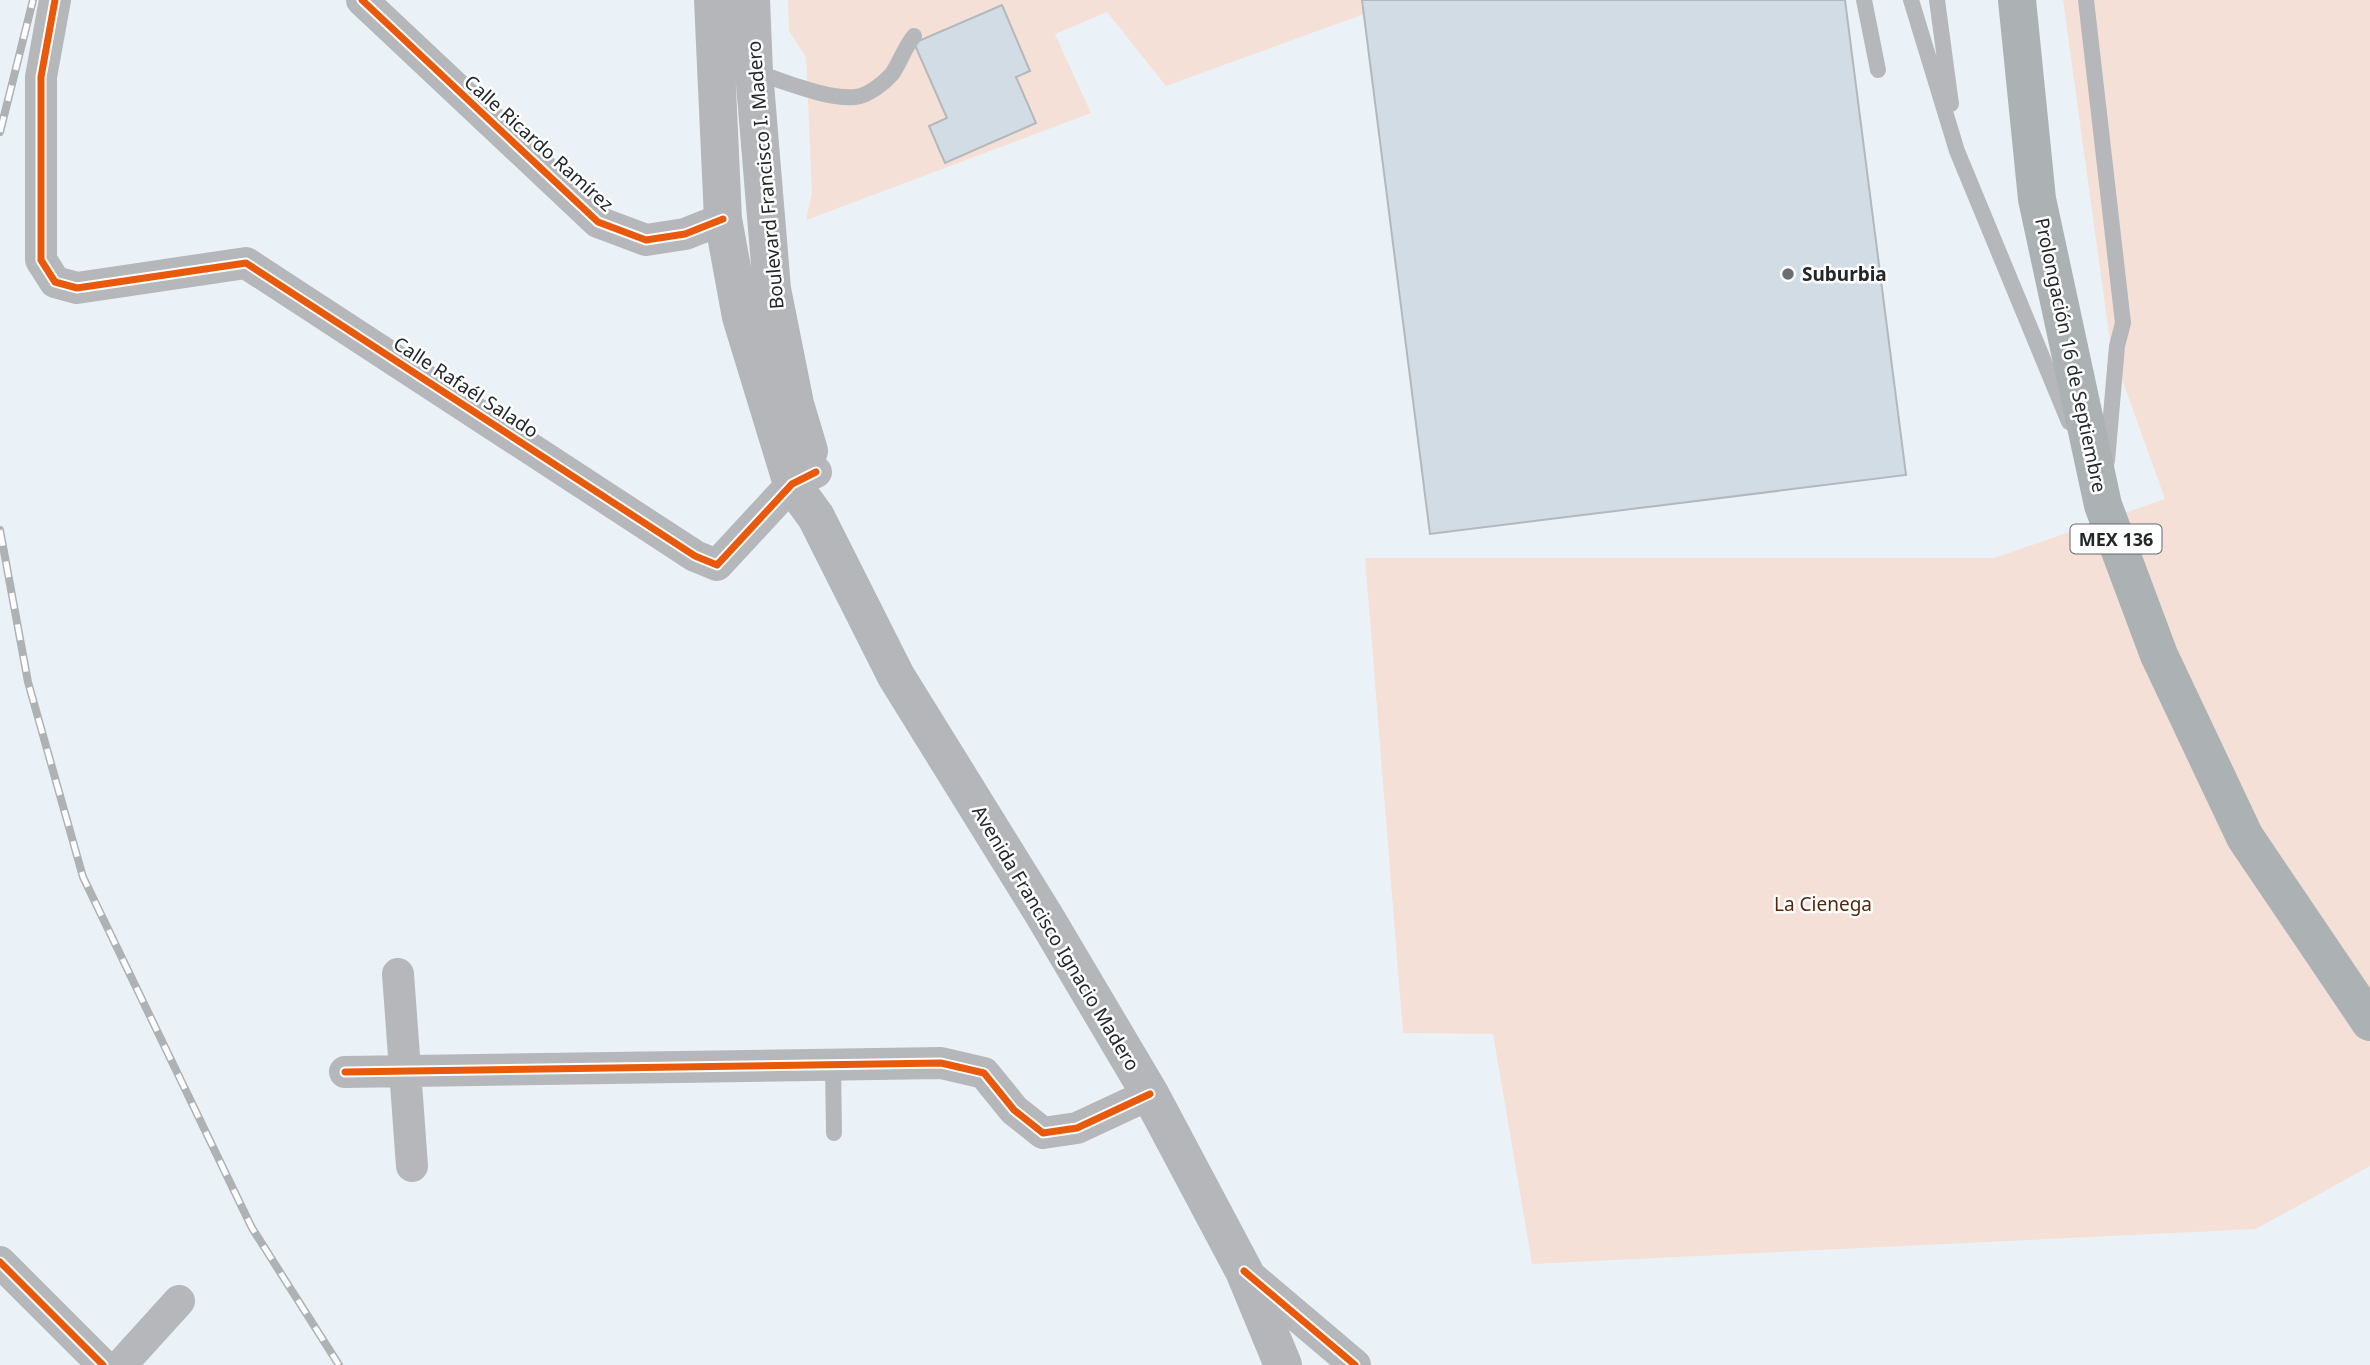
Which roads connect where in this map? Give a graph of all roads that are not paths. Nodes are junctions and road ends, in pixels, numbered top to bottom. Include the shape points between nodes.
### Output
1 (55, 0) edge
2 (362, 0) edge
3 (713, 0) edge
4 (751, 0) edge
5 (1864, 0) edge
6 (1911, 0) edge
7 (1937, 0) edge
8 (2017, 0) edge
9 (2086, 0) edge
10 (914, 36) dead end
11 (1878, 70) dead end
12 (754, 72) junction
13 (1957, 151) junction
14 (723, 219) junction
15 (804, 478) junction
16 (2103, 505) junction
17 (398, 974) dead end
18 (2370, 1022) edge
19 (833, 1065) junction
20 (345, 1072) dead end
21 (405, 1072) junction
22 (1150, 1094) junction
23 (834, 1133) dead end
24 (412, 1166) dead end
25 (0, 1262) edge
26 (1244, 1271) junction
27 (180, 1301) dead end
28 (103, 1365) edge
29 (121, 1365) edge
30 (1283, 1365) edge
31 (1355, 1365) edge

1 - 15 street, Calle Rafaél Salado via 41,77 41,260 55,282 77,288 246,263 695,556 717,565
2 - 14 street, Calle Ricardo Ramírez via 598,222 646,240 685,234
3 - 14 main road, Boulevard Francisco I. Madero
4 - 12 main road, Boulevard Francisco I. Madero
5 - 11 lane
6 - 13 lane
7 - 13 lane
8 - 16 main road, Prolongación 16 de Septiembre / MEX 136 via 2038,199
9 - 16 lane via 2123,323 2117,345
10 - 12 lane via 902,50 894,72 857,97
12 - 15 main road, Boulevard Francisco I. Madero via 772,289
13 - 16 lane
14 - 15 main road, Boulevard Francisco I. Madero via 741,317
15 - 22 main road, Avenida Francisco Ignacio Madero via 816,517 897,676
16 - 18 main road, Prolongación 16 de Septiembre / MEX 136 via 2159,656 2245,837
17 - 21 street
19 - 21 street
19 - 22 street via 941,1063 984,1073 1014,1110 1043,1133 1077,1128
19 - 23 lane
20 - 21 street
21 - 24 street
22 - 26 main road, Avenida Francisco Ignacio Madero
25 - 28 street
26 - 30 main road, Avenida Francisco Ignacio Madero
26 - 31 street
27 - 29 street

